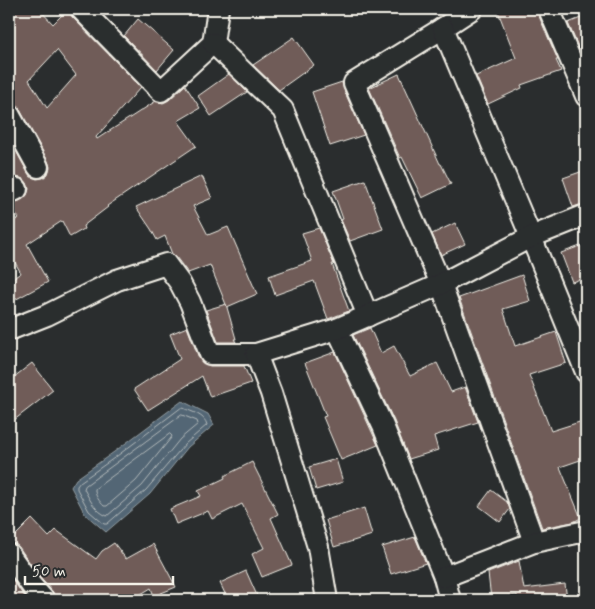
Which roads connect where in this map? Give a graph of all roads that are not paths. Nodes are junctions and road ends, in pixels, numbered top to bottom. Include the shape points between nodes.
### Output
1 (81, 9) edge
2 (218, 9) edge
3 (472, 9) edge
4 (548, 9) edge
5 (443, 28) junction
6 (213, 43) junction
7 (586, 96) edge
8 (9, 114) edge
9 (38, 167) dead end
10 (586, 215) edge
11 (531, 237) junction
12 (441, 284) junction
13 (368, 316) junction
14 (337, 329) junction
15 (9, 330) edge
16 (256, 354) junction
17 (586, 372) edge
18 (586, 531) edge
19 (534, 542) junction
20 (9, 554) edge
21 (444, 577) junction
22 (44, 600) edge
23 (327, 600) edge
24 (450, 600) edge

1 - 6 street via 161,92
2 - 6 street
3 - 5 street
4 - 7 street
5 - 11 street
5 - 12 street via 354,83
6 - 13 street via 283,110
8 - 9 street
10 - 11 street
11 - 12 street
11 - 17 street
12 - 13 street
12 - 19 street
13 - 14 street
14 - 16 street
14 - 21 street via 384,426
15 - 16 street via 117,280 166,264 190,302 210,354
16 - 23 street via 318,547
18 - 19 street
19 - 21 street
20 - 22 street
21 - 24 street

